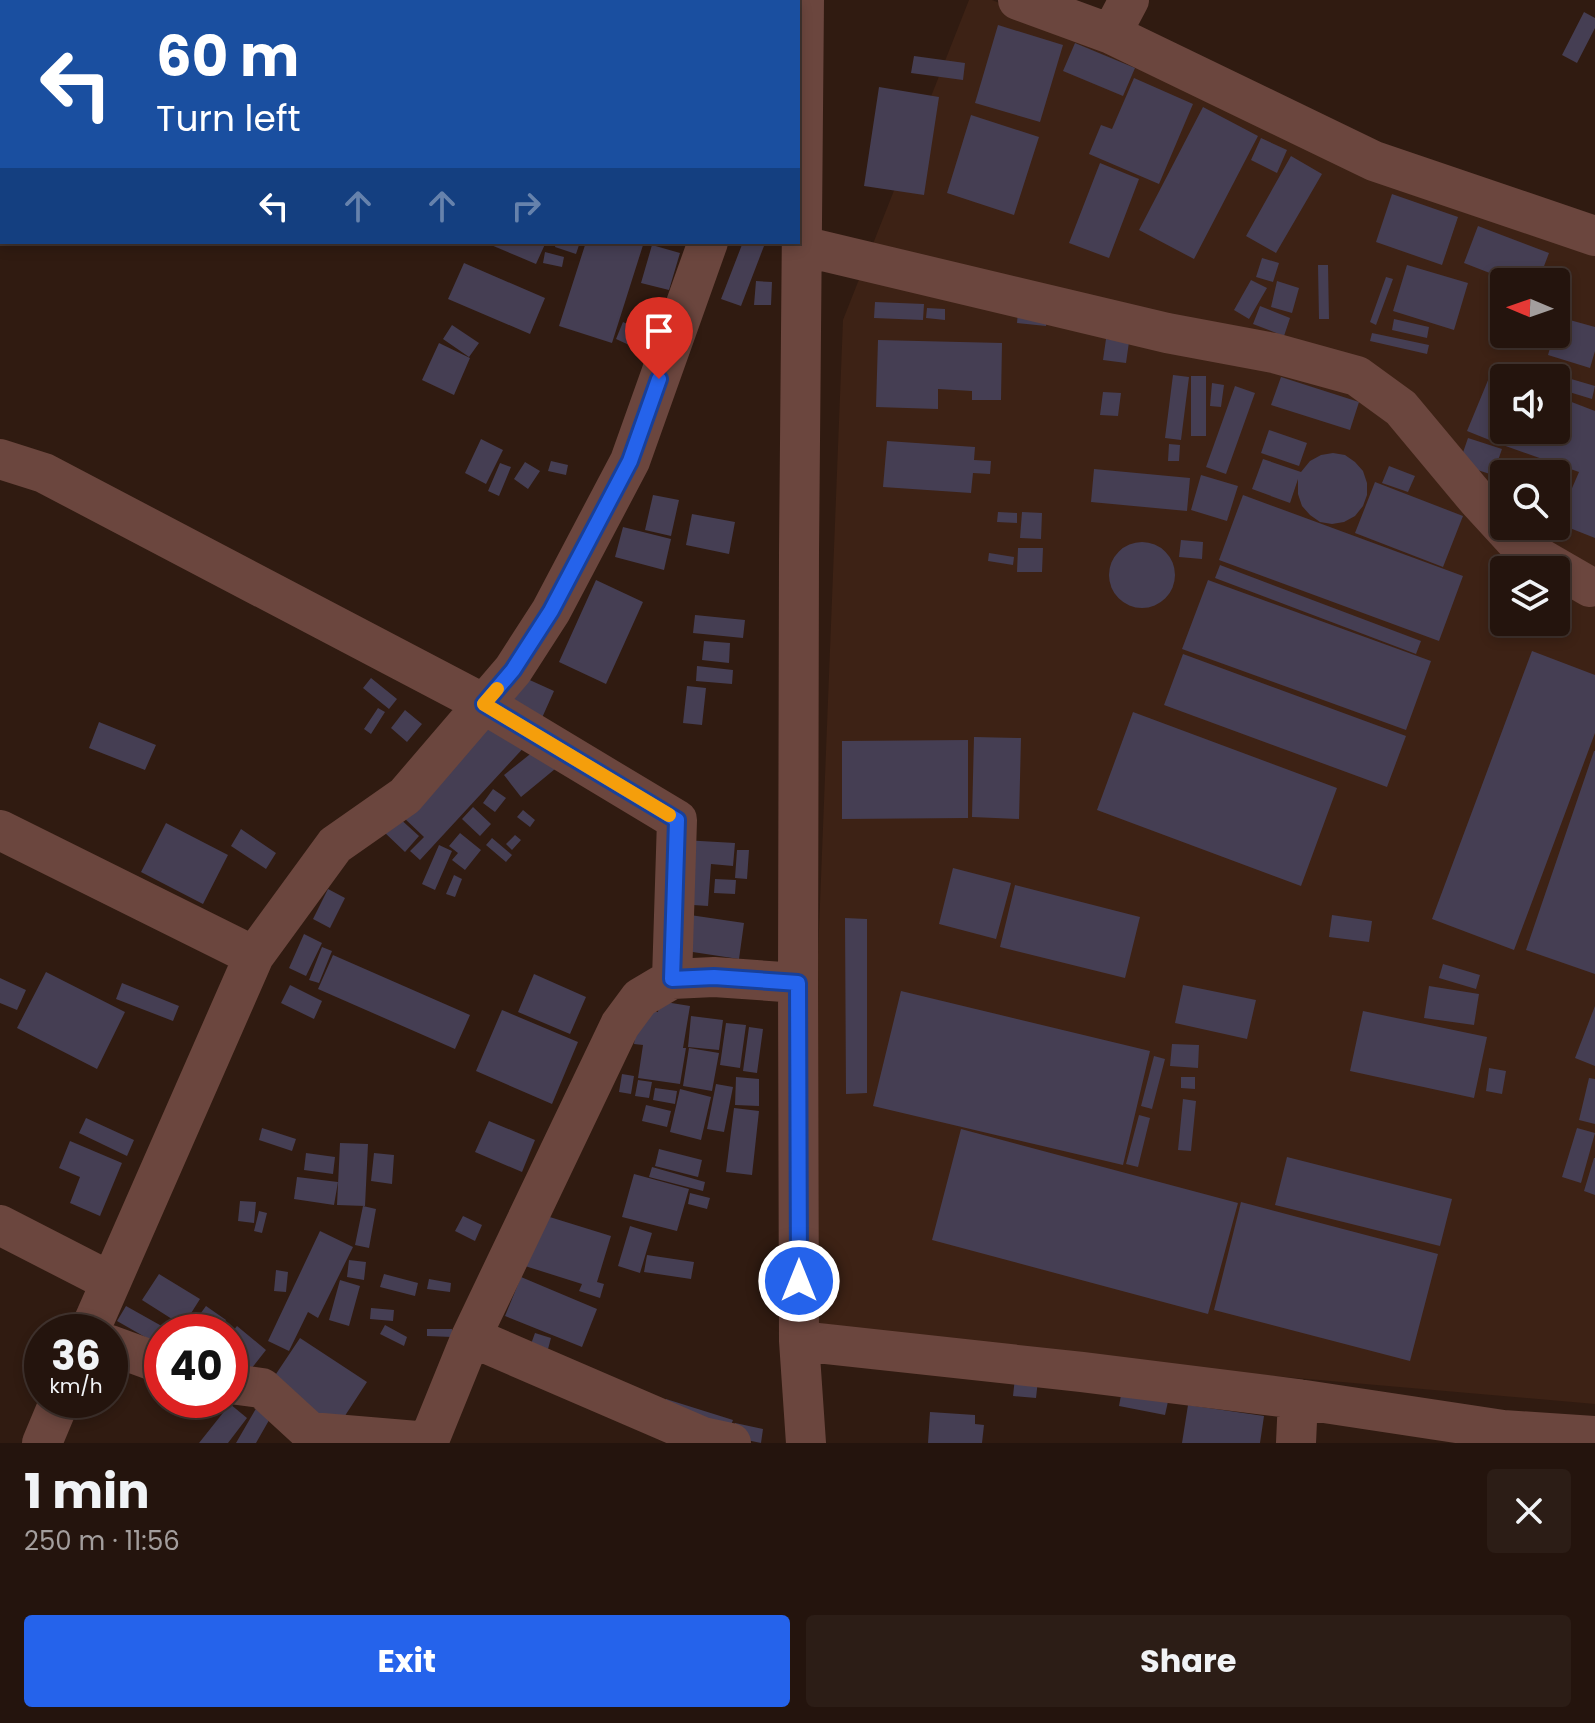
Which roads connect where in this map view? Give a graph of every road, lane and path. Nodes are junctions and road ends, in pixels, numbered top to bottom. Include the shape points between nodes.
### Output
1 (804, 0) edge
2 (1018, 0) edge
3 (1120, 17) edge
4 (801, 118) edge
5 (1595, 236) edge
6 (707, 244) edge
7 (802, 246) junction
8 (0, 459) edge
9 (1590, 587) dead end
10 (484, 704) junction
11 (0, 830) edge
12 (254, 956) junction
13 (672, 979) junction
14 (798, 983) junction
15 (0, 1225) edge
16 (111, 1282) junction
17 (97, 1314) edge
18 (471, 1337) junction
19 (799, 1341) junction
20 (248, 1386) edge
21 (1298, 1399) junction
22 (52, 1418) edge
23 (1595, 1436) edge
24 (42, 1443) edge
25 (428, 1443) edge
26 (731, 1443) edge
27 (806, 1443) edge
28 (1296, 1443) edge

1 - 4 street
2 - 3 street
3 - 5 street via 1374,161
4 - 7 street
6 - 10 street via 630,461 551,611
7 - 9 street via 1357,376 1401,408 1521,547
7 - 14 street
8 - 10 street via 44,473
10 - 12 street via 405,796 335,845
10 - 13 street via 677,820
11 - 12 street
12 - 16 street
13 - 14 street
13 - 18 street via 640,998 620,1025
14 - 19 street
15 - 16 street
16 - 17 street
18 - 25 street
18 - 26 street via 703,1437
19 - 21 street
19 - 27 street
20 - 25 street via 262,1388 310,1432
21 - 23 street via 1503,1430
21 - 28 street
22 - 24 street

